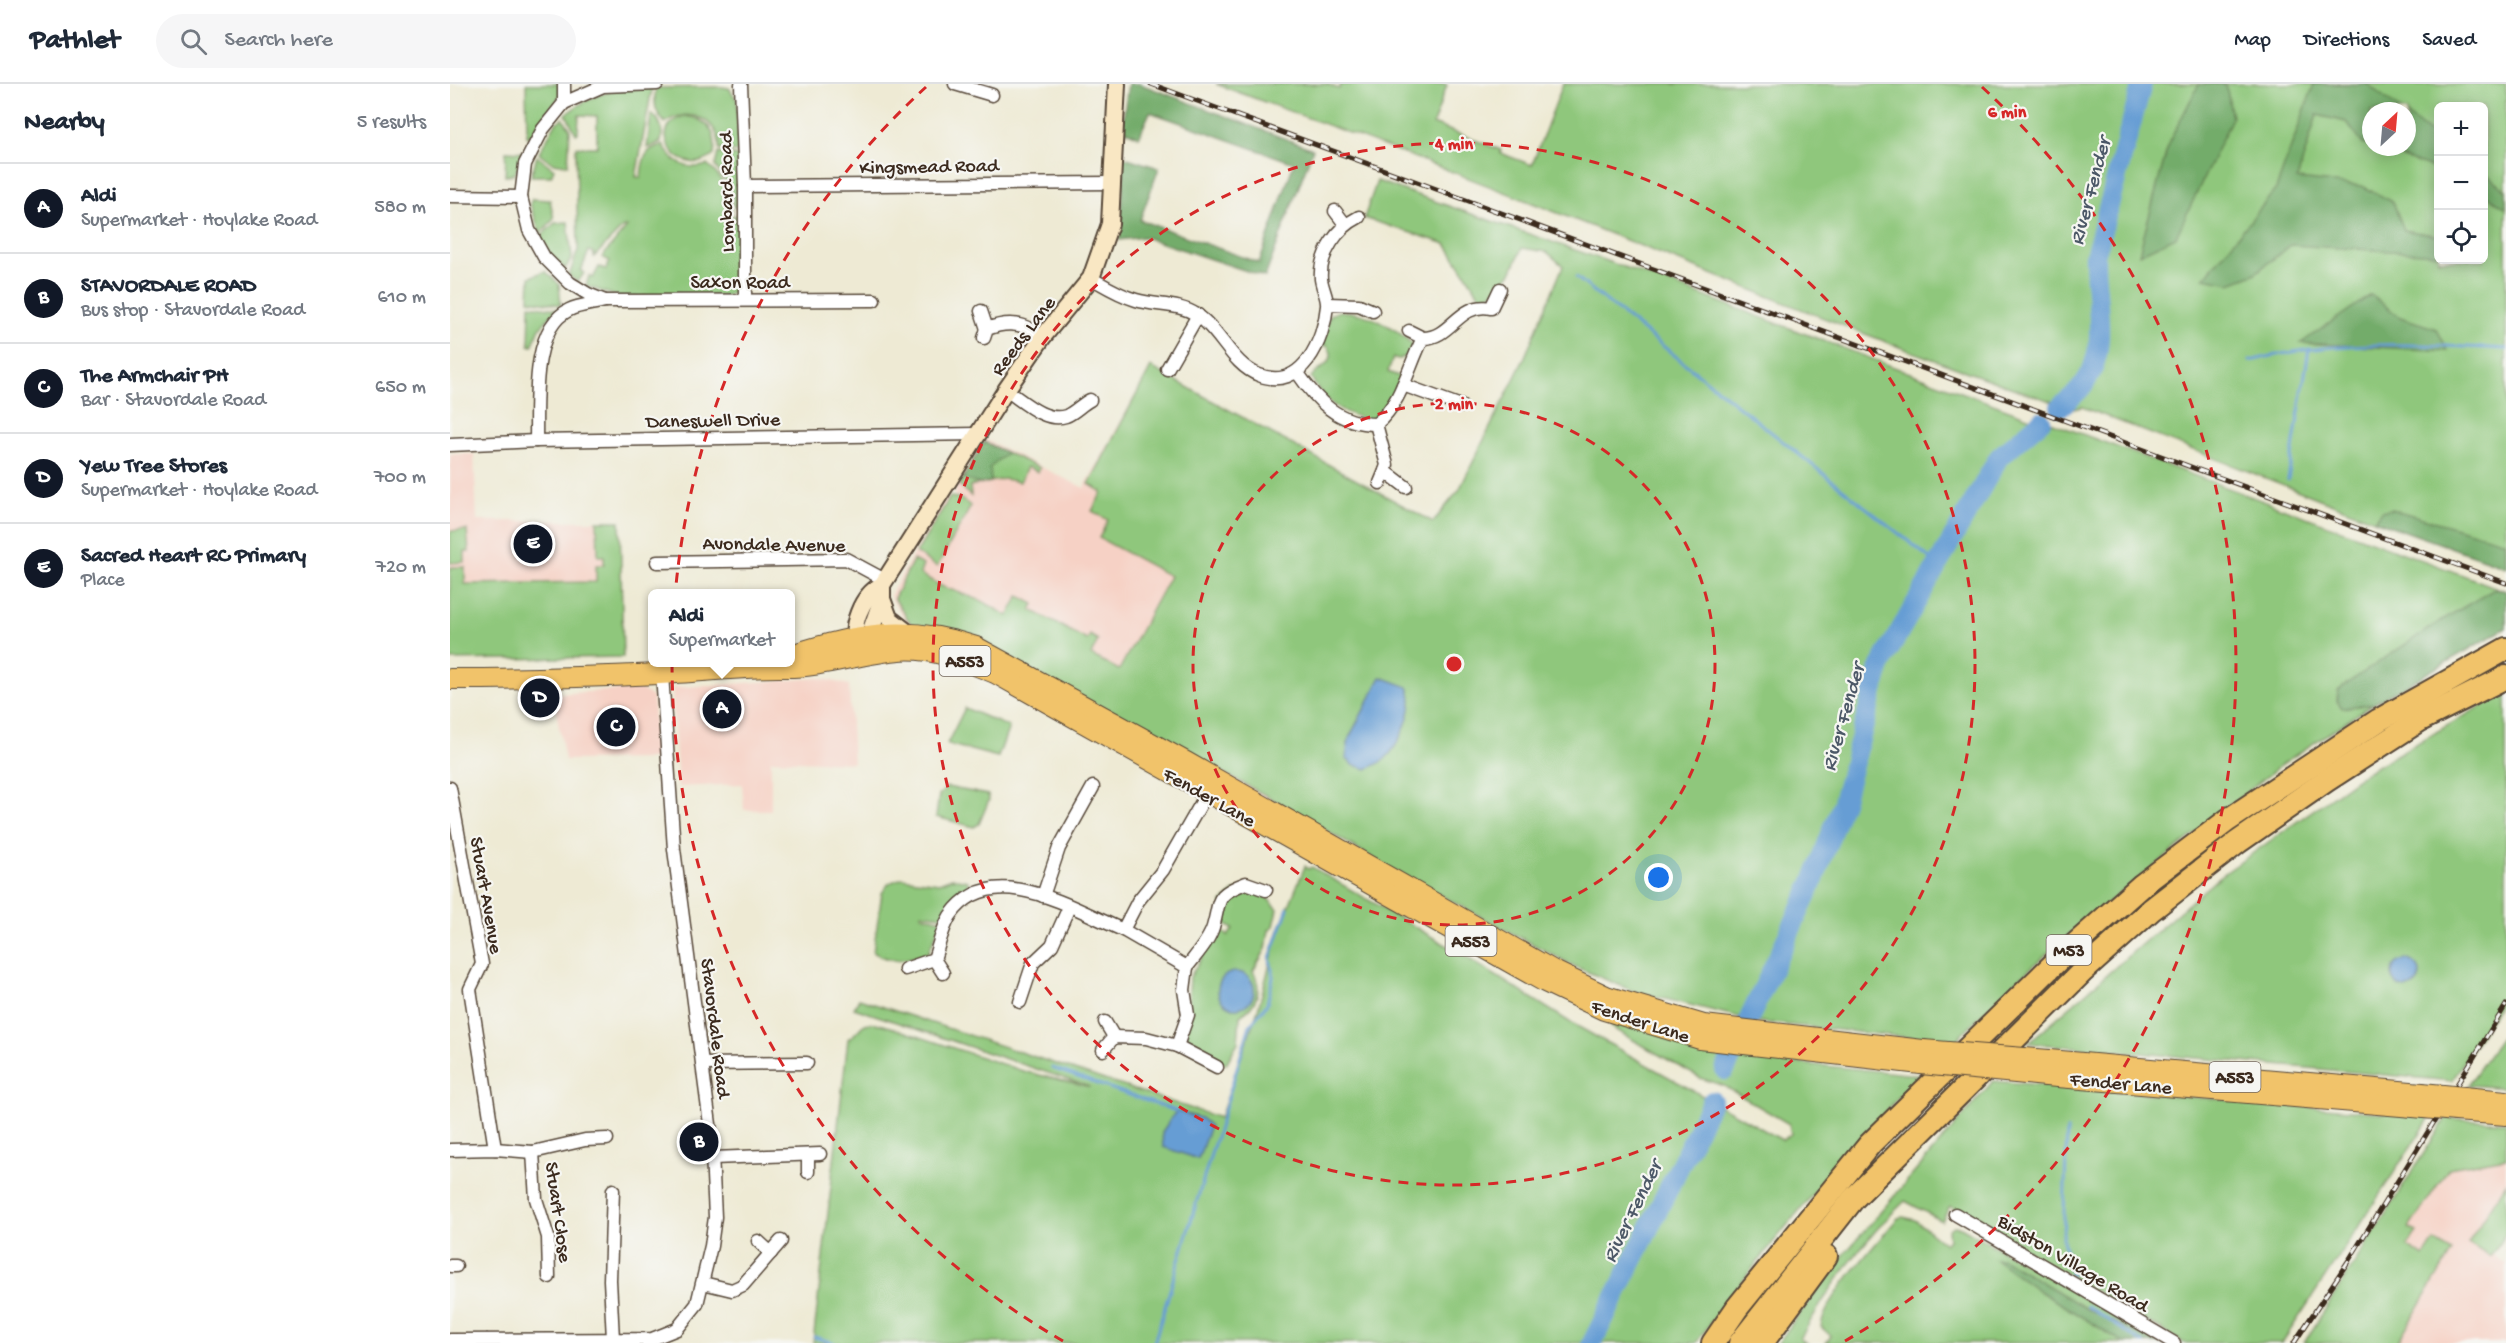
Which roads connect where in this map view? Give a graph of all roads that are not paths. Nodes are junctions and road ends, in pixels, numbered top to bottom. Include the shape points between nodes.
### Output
1 (564, 84) edge
2 (657, 84) edge
3 (741, 84) edge
4 (956, 84) edge
5 (1117, 84) edge
6 (599, 85) edge
7 (992, 95) dead end
8 (564, 103) junction
9 (1113, 183) junction
10 (746, 186) junction
11 (450, 196) edge
12 (521, 197) junction
13 (1335, 211) dead end
14 (1359, 217) dead end
15 (1345, 224) junction
16 (1091, 278) junction
17 (570, 283) junction
18 (1500, 289) dead end
19 (746, 299) junction
20 (874, 300) dead end
21 (605, 301) junction
22 (1328, 304) junction
23 (1491, 308) junction
24 (568, 310) junction
25 (981, 311) dead end
26 (1373, 311) dead end
27 (1198, 315) junction
28 (1503, 315) dead end
29 (1409, 331) dead end
30 (1042, 338) junction
31 (1423, 338) junction
32 (1167, 369) dead end
33 (1297, 372) junction
34 (1403, 385) junction
35 (1006, 390) junction
36 (1090, 400) dead end
37 (1461, 406) dead end
38 (1376, 424) junction
39 (977, 434) junction
40 (536, 441) junction
41 (450, 446) edge
42 (1406, 487) dead end
43 (657, 562) dead end
44 (883, 588) junction
45 (902, 632) junction
46 (861, 644) junction
47 (2506, 649) edge
48 (795, 654) edge
49 (795, 665) edge
50 (736, 667) edge
51 (662, 674) junction
52 (2506, 677) edge
53 (450, 679) edge
54 (1210, 786) junction
55 (1093, 787) dead end
56 (450, 788) edge
57 (1266, 890) dead end
58 (1043, 896) junction
59 (1069, 907) junction
60 (1123, 930) junction
61 (934, 959) junction
62 (1187, 966) junction
63 (905, 969) dead end
64 (943, 973) dead end
65 (1020, 1002) dead end
66 (1105, 1022) dead end
67 (1114, 1037) junction
68 (1177, 1046) junction
69 (1103, 1050) dead end
70 (807, 1063) dead end
71 (702, 1064) junction
72 (1217, 1067) dead end
73 (2506, 1101) edge
74 (2460, 1104) junction
75 (2506, 1115) edge
76 (1922, 1127) junction
77 (607, 1139) dead end
78 (495, 1149) junction
79 (450, 1150) edge
80 (532, 1152) junction
81 (713, 1158) junction
82 (808, 1172) dead end
83 (614, 1191) dead end
84 (1955, 1214) dead end
85 (758, 1241) dead end
86 (781, 1241) dead end
87 (771, 1253) junction
88 (549, 1277) dead end
89 (703, 1283) junction
90 (613, 1339) junction
91 (450, 1340) edge
92 (560, 1342) edge
93 (1713, 1343) edge
94 (1740, 1343) edge
95 (1762, 1343) edge
96 (2174, 1343) edge

1 - 8 street
2 - 6 street
3 - 10 street, Lombard Road
4 - 7 street
5 - 9 street, Reeds Lane
6 - 8 street
8 - 12 street via 543,129 525,164
9 - 10 street, Kingsmead Road
9 - 16 street, Reeds Lane via 1110,224
10 - 19 street, Lombard Road
11 - 12 street
12 - 17 street via 529,230 544,257
13 - 15 street
14 - 15 street
15 - 22 street via 1323,262 1321,278
16 - 27 street via 1137,301
16 - 30 street, Reeds Lane
17 - 21 street
17 - 24 street
18 - 23 street
19 - 20 street, Saxon Road
19 - 21 street, Saxon Road
21 - 24 street
22 - 26 street via 1359,305
22 - 33 street via 1313,355
23 - 28 street
23 - 31 street via 1462,313 1443,333
24 - 40 street via 542,345 537,370
25 - 30 street via 986,333 1001,324 1015,324 1032,329
27 - 32 street
27 - 33 street via 1258,375 1275,378
29 - 31 street
30 - 35 street, Reeds Lane
31 - 34 street
33 - 38 street via 1330,411 1343,419
34 - 37 street
34 - 38 street via 1389,412
35 - 36 street via 1056,418 1069,415
35 - 39 street, Reeds Lane
38 - 42 street via 1387,465 1382,477
39 - 40 street, Daneswell Drive
39 - 44 street, Reeds Lane
40 - 41 street, Daneswell Drive
43 - 44 street, Avondale Avenue via 846,559
44 - 45 street via 886,613
44 - 46 street, Reeds Lane via 872,590 863,605
45 - 46 main road, A553
45 - 54 main road, Fender Lane / A553 via 960,642 994,656
46 - 48 main road, A553
46 - 49 main road, A553
46 - 54 main road, Fender Lane / A553 via 970,663
47 - 93 highway, M53 via 2379,720 2228,820 2142,885 2060,958 1870,1144
50 - 51 main road, A553
51 - 53 main road, A553
51 - 71 street, Stavordale Road via 675,849
52 - 76 highway, M53 via 2420,720 2238,842 2151,910 2083,971
54 - 60 street via 1163,870 1138,901
54 - 74 main road, Fender Lane / A553, bridge via 1606,996 1704,1025 1922,1057
55 - 58 street via 1059,848
56 - 78 street, Stuart Avenue via 482,964 470,989
57 - 62 street via 1246,883 1227,890 1215,909 1213,928
58 - 59 street
58 - 61 street via 1008,887 973,895 950,916
59 - 60 street
59 - 65 street via 1052,945 1033,963
60 - 62 street
61 - 63 street
61 - 64 street
62 - 68 street via 1184,990 1188,1015
66 - 67 street
67 - 68 street via 1146,1038
67 - 69 street
68 - 72 street
70 - 71 street
71 - 81 street, Stavordale Road
73 - 74 main road, Fender Lane / A553
74 - 75 main road, Fender Lane / A553
76 - 94 highway, M53 via 1854,1198
76 - 95 highway, M53
77 - 80 street
78 - 79 street
78 - 80 street
80 - 88 street, Stuart Close via 536,1199 548,1237
81 - 82 street via 814,1154
81 - 89 street, Stavordale Road via 715,1217
83 - 90 street via 610,1280
84 - 96 street, Bidston Village Road
85 - 87 street
86 - 87 street
87 - 89 street via 742,1285 732,1290
89 - 90 street, Stavordale Road via 697,1304 677,1329 652,1339
90 - 92 street, Stavordale Road
91 - 92 street, Stavordale Road

